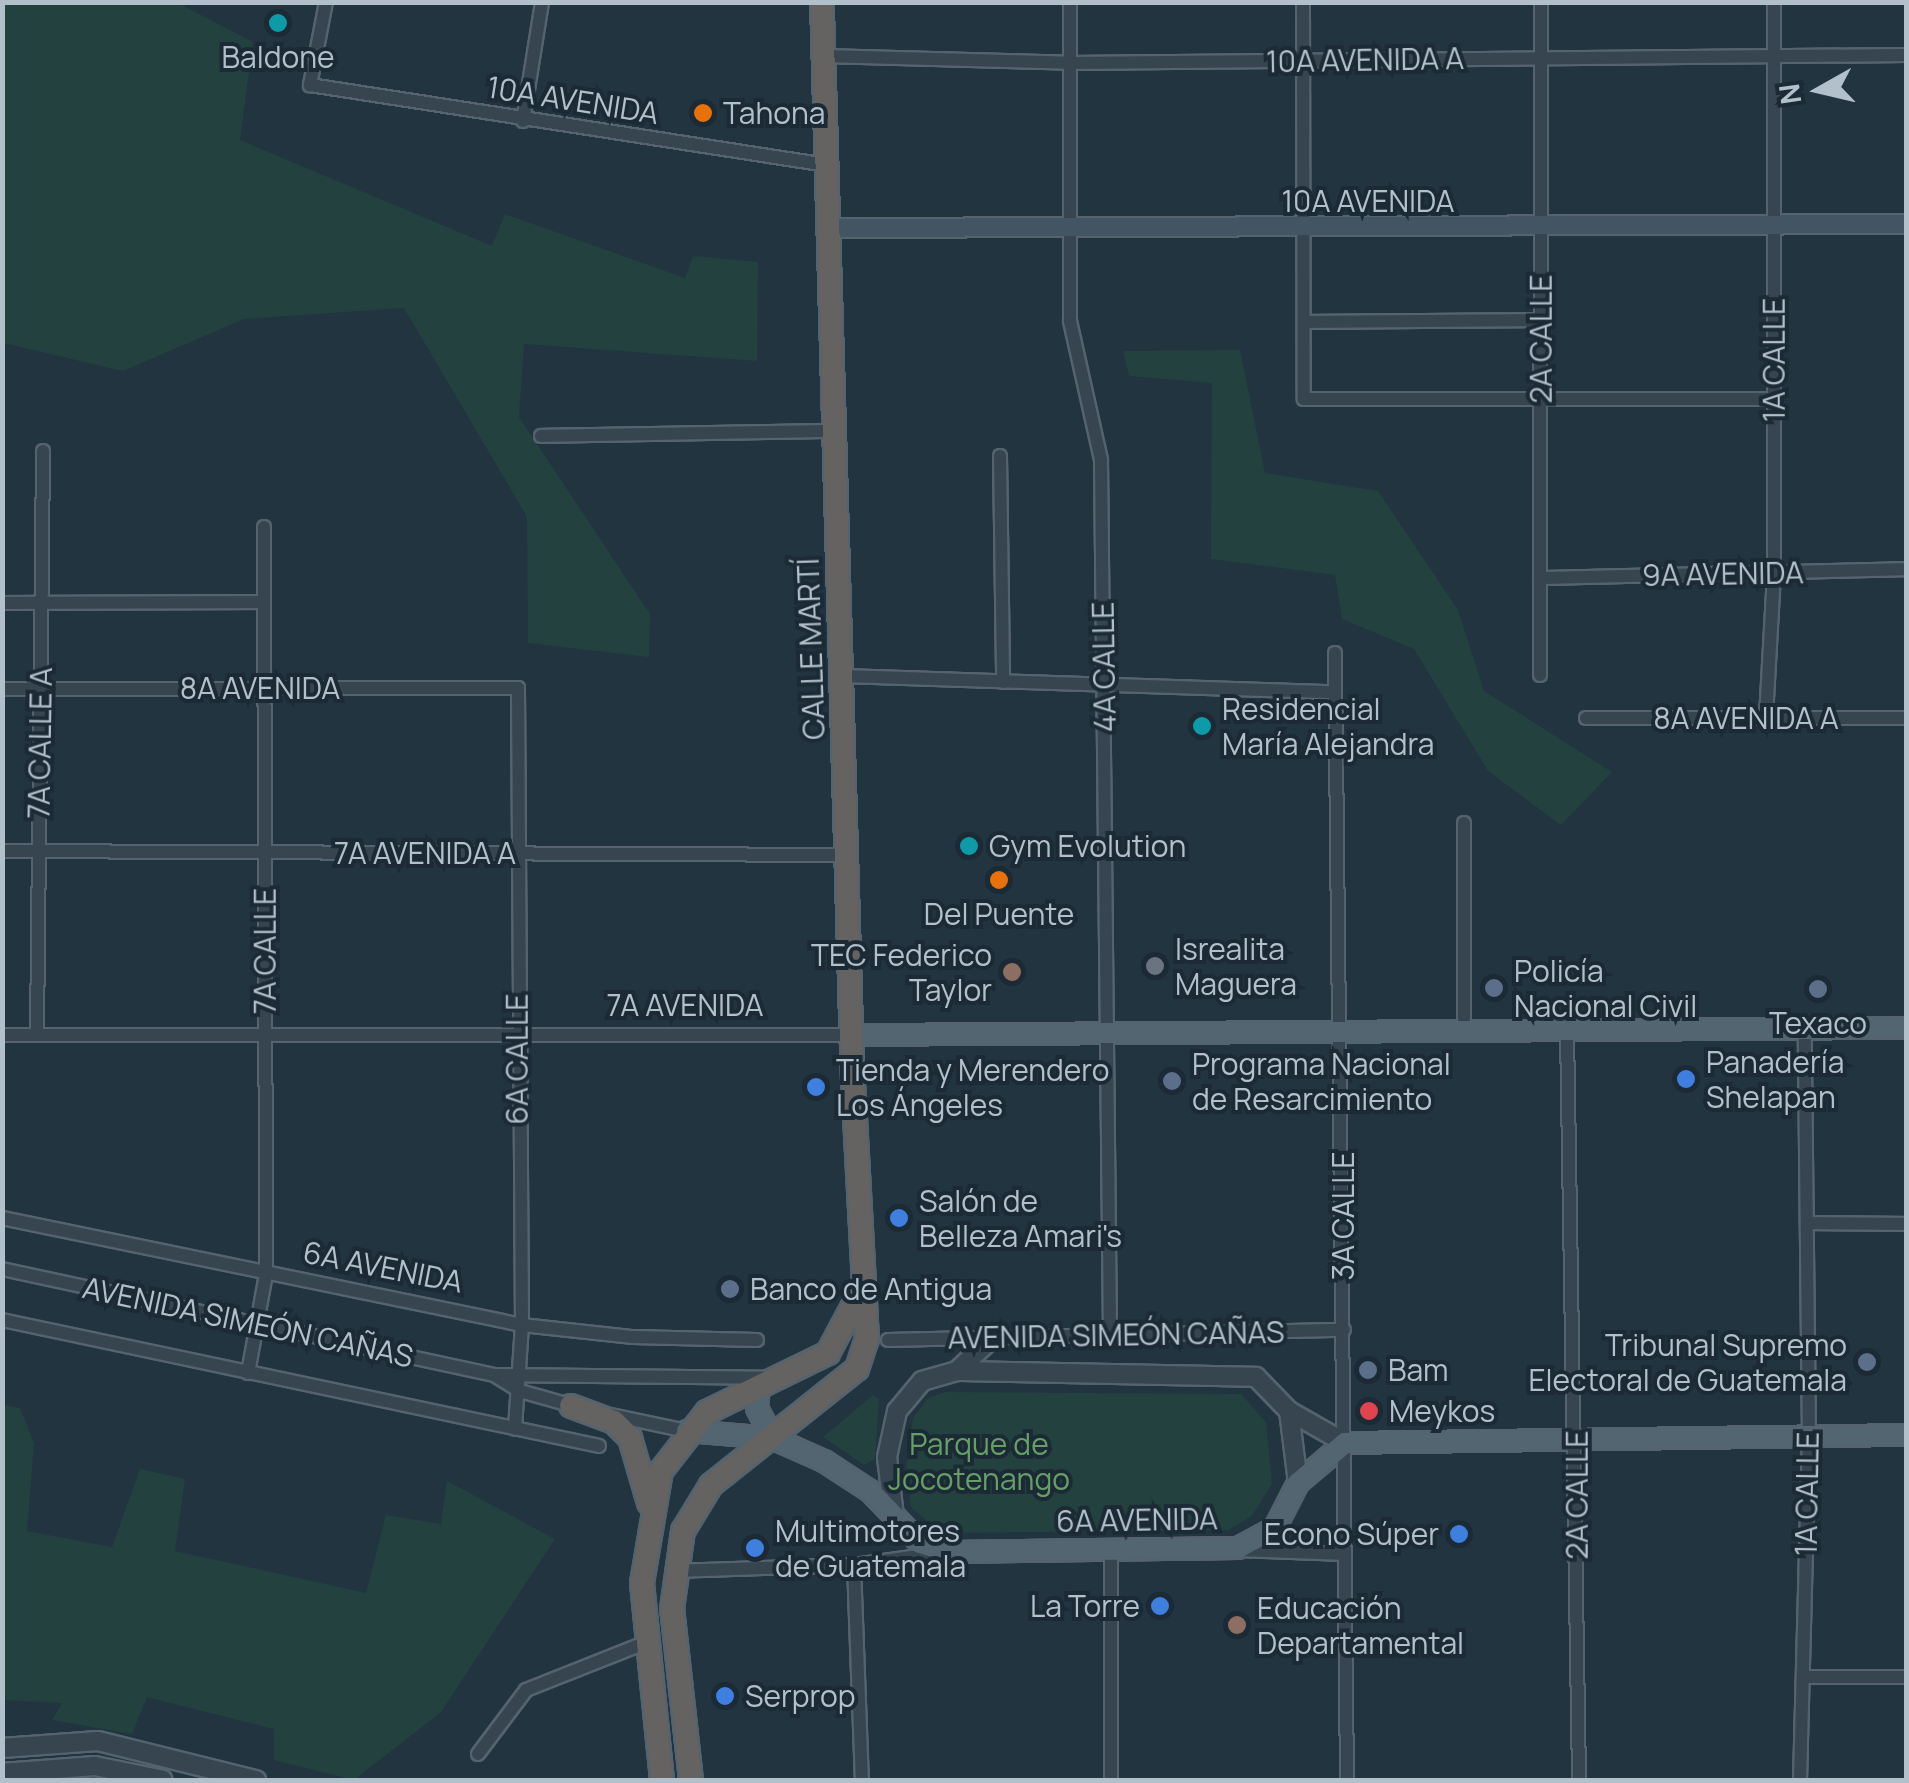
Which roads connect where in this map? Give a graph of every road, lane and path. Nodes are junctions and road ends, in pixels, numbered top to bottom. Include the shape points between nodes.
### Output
1 (326, 2) edge
2 (542, 2) edge
3 (822, 2) edge
4 (1070, 2) edge
5 (1303, 2) edge
6 (1542, 2) edge
7 (1774, 2) edge
8 (1906, 55) edge
9 (824, 56) junction
10 (1774, 56) junction
11 (1542, 58) junction
12 (1303, 60) junction
13 (1070, 63) junction
14 (524, 121) junction
15 (827, 165) junction
16 (1906, 224) edge
17 (1774, 226) junction
18 (1541, 227) junction
19 (829, 228) junction
20 (1304, 229) junction
21 (1070, 230) junction
22 (1541, 320) junction
23 (1304, 322) junction
24 (1774, 398) junction
25 (1540, 400) junction
26 (835, 431) junction
27 (541, 436) dead end
28 (43, 451) dead end
29 (1000, 456) dead end
30 (264, 527) dead end
31 (1906, 570) edge
32 (1774, 574) junction
33 (1540, 578) junction
34 (264, 602) junction
35 (2, 603) edge
36 (42, 603) junction
37 (1335, 652) dead end
38 (1540, 675) dead end
39 (842, 676) junction
40 (1002, 682) junction
41 (1104, 685) junction
42 (41, 688) junction
43 (264, 688) junction
44 (518, 688) joint
45 (2, 689) edge
46 (1334, 692) junction
47 (1766, 717) junction
48 (1586, 718) dead end
49 (1906, 718) edge
50 (1464, 824) dead end
51 (2, 851) edge
52 (39, 852) junction
53 (264, 852) junction
54 (520, 854) junction
55 (848, 855) junction
56 (1805, 1028) junction
57 (1906, 1028) edge
58 (1566, 1030) junction
59 (1464, 1031) junction
60 (1342, 1032) junction
61 (1107, 1033) junction
62 (265, 1035) junction
63 (516, 1035) junction
64 (852, 1035) junction
65 (2, 1036) edge
66 (37, 1036) junction
67 (2, 1218) edge
68 (1810, 1223) junction
69 (1906, 1224) edge
70 (2, 1270) edge
71 (266, 1274) junction
72 (860, 1293) junction
73 (2, 1320) edge
74 (257, 1323) junction
75 (522, 1325) junction
76 (1344, 1330) junction
77 (1110, 1335) junction
78 (992, 1338) junction
79 (757, 1340) dead end
80 (888, 1340) dead end
81 (521, 1371) junction
82 (956, 1372) junction
83 (248, 1373) junction
84 (494, 1376) junction
85 (782, 1378) junction
86 (759, 1388) junction
87 (520, 1391) junction
88 (572, 1406) junction
89 (1289, 1411) junction
90 (597, 1416) junction
91 (801, 1418) junction
92 (515, 1429) junction
93 (687, 1430) junction
94 (1906, 1435) edge
95 (776, 1436) junction
96 (1809, 1439) junction
97 (1577, 1441) junction
98 (1344, 1443) junction
99 (1298, 1483) junction
100 (650, 1509) junction
101 (894, 1517) junction
102 (1230, 1549) junction
103 (1110, 1550) junction
104 (948, 1552) junction
105 (1345, 1554) junction
106 (854, 1565) junction
107 (673, 1571) junction
108 (646, 1642) junction
109 (1906, 1677) edge
110 (1803, 1678) junction
111 (10, 1746) edge
112 (478, 1754) dead end
113 (22, 1769) junction
114 (2, 1773) edge
115 (163, 1780) edge
116 (256, 1780) edge
117 (662, 1780) edge
118 (691, 1780) edge
119 (862, 1780) edge
120 (1111, 1780) edge
121 (1347, 1780) edge
122 (1579, 1780) edge
123 (1800, 1780) edge

1 - 14 street, 10A AVENIDA via 310,85
2 - 14 street
3 - 9 highway, CALLE MARTÍ
4 - 13 street, 4A CALLE
5 - 12 street
6 - 11 street, 2A CALLE
7 - 10 street, 1A CALLE
8 - 10 street, 10A AVENIDA A
9 - 13 street, 10A AVENIDA A
9 - 15 highway, CALLE MARTÍ
10 - 11 street, 10A AVENIDA A
10 - 17 street, 1A CALLE
11 - 12 street, 10A AVENIDA A
11 - 18 street, 2A CALLE
12 - 13 street, 10A AVENIDA A
12 - 20 street
13 - 21 street, 4A CALLE
14 - 15 street, 10A AVENIDA
15 - 19 highway, CALLE MARTÍ
16 - 17 main road, 10A AVENIDA
17 - 18 main road, 10A AVENIDA
17 - 24 street, 1A CALLE
18 - 20 main road, 10A AVENIDA
18 - 22 street, 2A CALLE
19 - 21 main road, 10A AVENIDA
19 - 26 highway, CALLE MARTÍ
20 - 21 main road, 10A AVENIDA
20 - 23 street
21 - 41 street, 4A CALLE via 1072,345 1102,460
22 - 23 street
22 - 25 street, 2A CALLE
23 - 25 street via 1304,400
24 - 25 street
24 - 32 street, 1A CALLE
25 - 33 street, 2A CALLE
26 - 27 street
26 - 39 highway, CALLE MARTÍ
28 - 36 street, 7A CALLE A
29 - 40 street
30 - 34 street, 7A CALLE
31 - 32 street, 9A AVENIDA
32 - 33 street, 9A AVENIDA
32 - 47 street, 1A CALLE
33 - 38 street, 2A CALLE
34 - 36 street
34 - 43 street, 7A CALLE
35 - 36 street
36 - 42 street, 7A CALLE A
37 - 46 street, 3A CALLE
39 - 40 street
39 - 55 highway, CALLE MARTÍ
40 - 41 street
41 - 46 street
41 - 61 street, 4A CALLE
42 - 43 street, 8A AVENIDA
42 - 45 street, 8A AVENIDA
42 - 52 street, 7A CALLE A
43 - 44 street, 8A AVENIDA
43 - 53 street, 7A CALLE
44 - 54 street, 6A CALLE
46 - 60 street, 3A CALLE
47 - 48 street, 8A AVENIDA A
47 - 49 street, 8A AVENIDA A
50 - 59 street
51 - 52 street, 7A AVENIDA A
52 - 53 street, 7A AVENIDA A
52 - 66 street, 7A CALLE A
53 - 54 street, 7A AVENIDA A
53 - 62 street, 7A CALLE
54 - 55 street, 7A AVENIDA A
54 - 63 street, 6A CALLE
55 - 64 highway, CALLE MARTÍ
56 - 57 main road, 7A AVENIDA
56 - 58 main road, 7A AVENIDA
56 - 68 street, 1A CALLE
58 - 59 main road, 7A AVENIDA
58 - 97 street, 2A CALLE
59 - 60 main road, 7A AVENIDA
60 - 61 main road, 7A AVENIDA
60 - 76 street, 3A CALLE
61 - 64 main road, 7A AVENIDA
61 - 77 street, 4A CALLE
62 - 63 street, 7A AVENIDA
62 - 66 street, 7A AVENIDA
62 - 71 street, 7A CALLE
63 - 64 street, 7A AVENIDA
63 - 75 street, 6A CALLE
64 - 72 highway, CALLE MARTÍ
65 - 66 street, 7A AVENIDA
67 - 71 street, 6A AVENIDA
68 - 69 street
68 - 96 street, 1A CALLE
70 - 74 street, AVENIDA SIMEÓN CAÑAS
71 - 74 street, 7A CALLE
71 - 75 street, 6A AVENIDA
72 - 85 highway, CALLE MARTÍ via 828,1353
72 - 91 highway, CALLE MARTÍ via 868,1320 862,1359
73 - 83 street
74 - 83 street, 7A CALLE
74 - 84 street, AVENIDA SIMEÓN CAÑAS
75 - 79 street, 6A AVENIDA
75 - 81 street, 6A CALLE
76 - 77 street, AVENIDA SIMEÓN CAÑAS
76 - 98 street, 3A CALLE
77 - 78 street, AVENIDA SIMEÓN CAÑAS
78 - 80 street, AVENIDA SIMEÓN CAÑAS
78 - 82 street
81 - 84 street, AVENIDA SIMEÓN CAÑAS
81 - 85 street, AVENIDA SIMEÓN CAÑAS via 585,1379
81 - 87 street, 6A CALLE
82 - 89 street via 1240,1374 1263,1380
82 - 101 street via 915,1386 897,1411 887,1457
83 - 92 street
84 - 87 street, AVENIDA SIMEÓN CAÑAS
85 - 86 highway, CALLE MARTÍ
85 - 91 highway via 803,1390
86 - 93 highway, CALLE MARTÍ via 715,1407
86 - 95 main road via 757,1408
87 - 88 street, AVENIDA SIMEÓN CAÑAS
87 - 92 street, 6A CALLE
88 - 90 highway
88 - 93 street, AVENIDA SIMEÓN CAÑAS
89 - 98 street
89 - 99 street
90 - 92 street via 596,1446
90 - 100 highway via 619,1426 633,1443
91 - 95 highway, CALLE MARTÍ
93 - 95 main road, 6A AVENIDA
93 - 100 highway via 661,1471
94 - 96 main road
95 - 101 main road, 6A AVENIDA via 841,1469
95 - 107 highway, CALLE MARTÍ via 701,1498
96 - 97 main road
96 - 110 street, 1A CALLE
97 - 98 main road
97 - 122 street, 2A CALLE
98 - 99 main road, 6A AVENIDA
98 - 105 street, 3A CALLE
99 - 102 main road, 6A AVENIDA via 1276,1528
100 - 108 highway via 642,1583
101 - 104 main road, 6A AVENIDA via 920,1543
102 - 103 main road, 6A AVENIDA
102 - 105 street
103 - 104 main road, 6A AVENIDA
103 - 120 street
104 - 106 street
105 - 121 street, 3A CALLE
106 - 107 street
106 - 119 street
107 - 118 highway
108 - 112 street via 526,1690
108 - 117 highway
109 - 110 street
110 - 123 street, 1A CALLE
111 - 113 street
111 - 116 street via 98,1741
113 - 114 street
113 - 115 street via 94,1766

